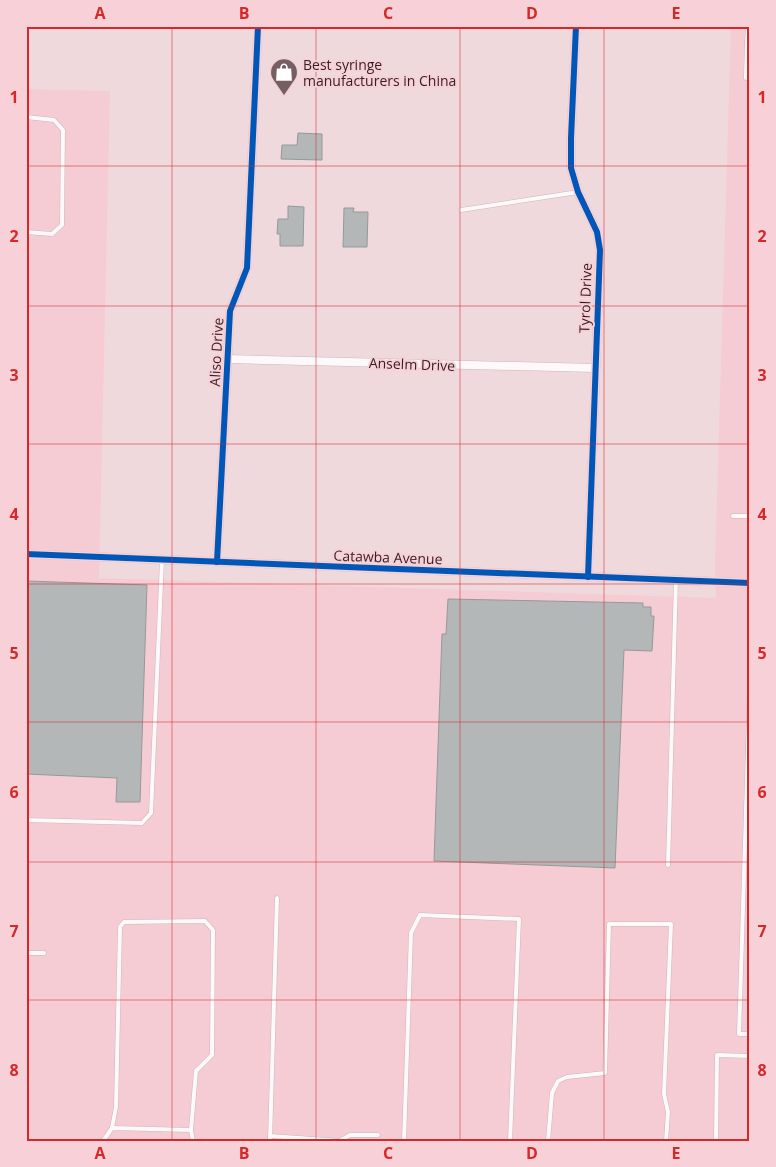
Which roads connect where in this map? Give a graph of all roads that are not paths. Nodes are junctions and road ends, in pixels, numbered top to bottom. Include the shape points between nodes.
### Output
1 (258, 26) edge
2 (576, 26) edge
3 (748, 26) edge
4 (748, 43) edge
5 (746, 78) dead end
6 (26, 117) edge
7 (578, 192) junction
8 (461, 210) dead end
9 (26, 232) edge
10 (228, 359) junction
11 (595, 368) junction
12 (734, 516) dead end
13 (750, 516) edge
14 (26, 554) edge
15 (162, 560) junction
16 (217, 562) junction
17 (588, 576) junction
18 (676, 580) junction
19 (750, 583) edge
20 (750, 684) edge
21 (26, 820) edge
22 (668, 865) dead end
23 (277, 898) dead end
24 (26, 953) edge
25 (44, 954) dead end
26 (750, 1034) edge
27 (750, 1056) edge
28 (112, 1128) junction
29 (190, 1130) junction
30 (378, 1135) dead end
31 (270, 1139) edge
32 (341, 1140) edge
33 (102, 1141) edge
34 (194, 1141) edge
35 (404, 1141) edge
36 (510, 1141) edge
37 (548, 1141) edge
38 (666, 1141) edge
39 (716, 1141) edge

1 - 10 street, Aliso Drive via 247,268 230,311
2 - 7 street, Tyrol Drive via 571,168
3 - 4 lane
4 - 5 lane
6 - 9 lane via 54,120 63,130 62,225 52,234
7 - 8 lane
7 - 11 street, Tyrol Drive via 597,232 600,250
10 - 11 street, Anselm Drive
10 - 16 street, Aliso Drive
11 - 17 street, Tyrol Drive
12 - 13 lane
14 - 15 street, Catawba Avenue
15 - 16 street, Catawba Avenue
15 - 21 lane via 151,813 142,823
16 - 17 street, Catawba Avenue
17 - 18 street, Catawba Avenue
18 - 19 street, Catawba Avenue
18 - 22 lane
20 - 26 lane via 739,1034
23 - 31 lane
24 - 25 lane
27 - 39 lane via 717,1055
28 - 29 lane
28 - 29 lane via 116,1107 120,927 124,922 205,921 213,930 212,1055 196,1071
28 - 33 lane
29 - 34 lane
30 - 32 lane via 350,1135
31 - 32 lane
35 - 36 lane via 410,933 420,915 519,920
37 - 38 lane via 552,1093 558,1081 605,1073 609,924 671,924 664,1094 668,1112

